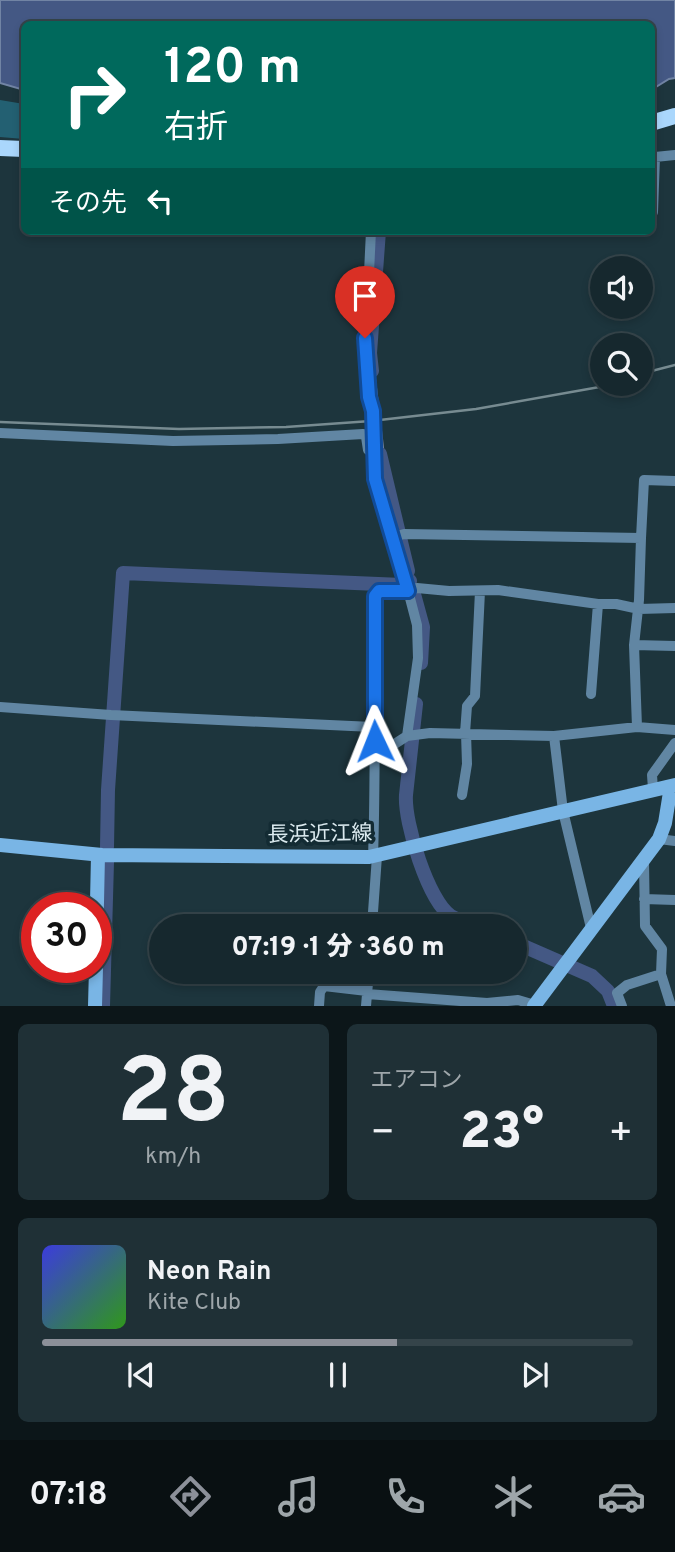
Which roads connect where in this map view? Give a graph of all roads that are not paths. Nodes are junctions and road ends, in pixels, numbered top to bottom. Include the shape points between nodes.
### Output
1 (675, 116) edge
2 (655, 122) edge
3 (0, 148) edge
4 (21, 149) edge
5 (675, 155) edge
6 (655, 157) edge
7 (372, 235) edge
8 (0, 433) edge
9 (375, 479) junction
10 (675, 481) edge
11 (398, 536) junction
12 (641, 538) junction
13 (410, 587) junction
14 (480, 591) junction
15 (598, 604) junction
16 (675, 608) edge
17 (639, 609) junction
18 (634, 645) junction
19 (675, 646) edge
20 (591, 694) dead end
21 (0, 707) edge
22 (373, 727) junction
23 (637, 727) junction
24 (675, 730) edge
25 (465, 733) junction
26 (411, 736) junction
27 (554, 736) junction
28 (675, 743) edge
29 (376, 756) junction
30 (652, 782) junction
31 (673, 785) edge
32 (462, 795) dead end
33 (563, 811) junction
34 (659, 839) junction
35 (675, 841) edge
36 (0, 845) edge
37 (98, 855) junction
38 (375, 856) junction
39 (644, 860) junction
40 (97, 892) edge
41 (644, 900) junction
42 (675, 900) edge
43 (373, 914) edge
44 (591, 928) junction
45 (675, 949) edge
46 (662, 950) junction
47 (661, 974) junction
48 (96, 983) edge
49 (368, 984) edge
50 (367, 993) junction
51 (463, 1004) edge
52 (95, 1006) edge
53 (318, 1006) edge
54 (366, 1006) edge
55 (534, 1006) edge
56 (622, 1006) edge
57 (671, 1006) edge

1 - 2 main road
3 - 4 main road
5 - 6 street
7 - 9 street via 365,347
8 - 9 street via 173,441 363,434
9 - 11 street
10 - 12 street via 645,480
11 - 12 street
11 - 13 street
12 - 17 street
13 - 14 street
13 - 22 street via 379,591 375,596
13 - 26 street via 418,658
14 - 15 street
14 - 25 street via 475,696 467,706
15 - 17 street
15 - 20 street
16 - 17 street
17 - 18 street
18 - 19 street
18 - 23 street
21 - 22 street
22 - 29 street
23 - 24 street
23 - 27 street
25 - 26 street
25 - 27 street
25 - 32 street
26 - 29 street
27 - 33 street
28 - 30 street
29 - 38 street
30 - 31 main road, 長浜近江線
30 - 33 main road, 長浜近江線
31 - 34 main road
33 - 38 main road, 長浜近江線
33 - 44 street
34 - 35 street
34 - 39 main road
36 - 37 main road, 長浜近江線
37 - 38 main road, 長浜近江線
37 - 40 main road
38 - 43 street
39 - 41 street
39 - 44 main road
41 - 42 street
41 - 46 street via 645,926
44 - 55 main road
45 - 46 street
46 - 47 street
47 - 56 street via 617,993
47 - 57 street
48 - 52 main road
49 - 50 street
50 - 51 street
50 - 53 street via 324,986
50 - 54 street
51 - 55 street via 517,1000

